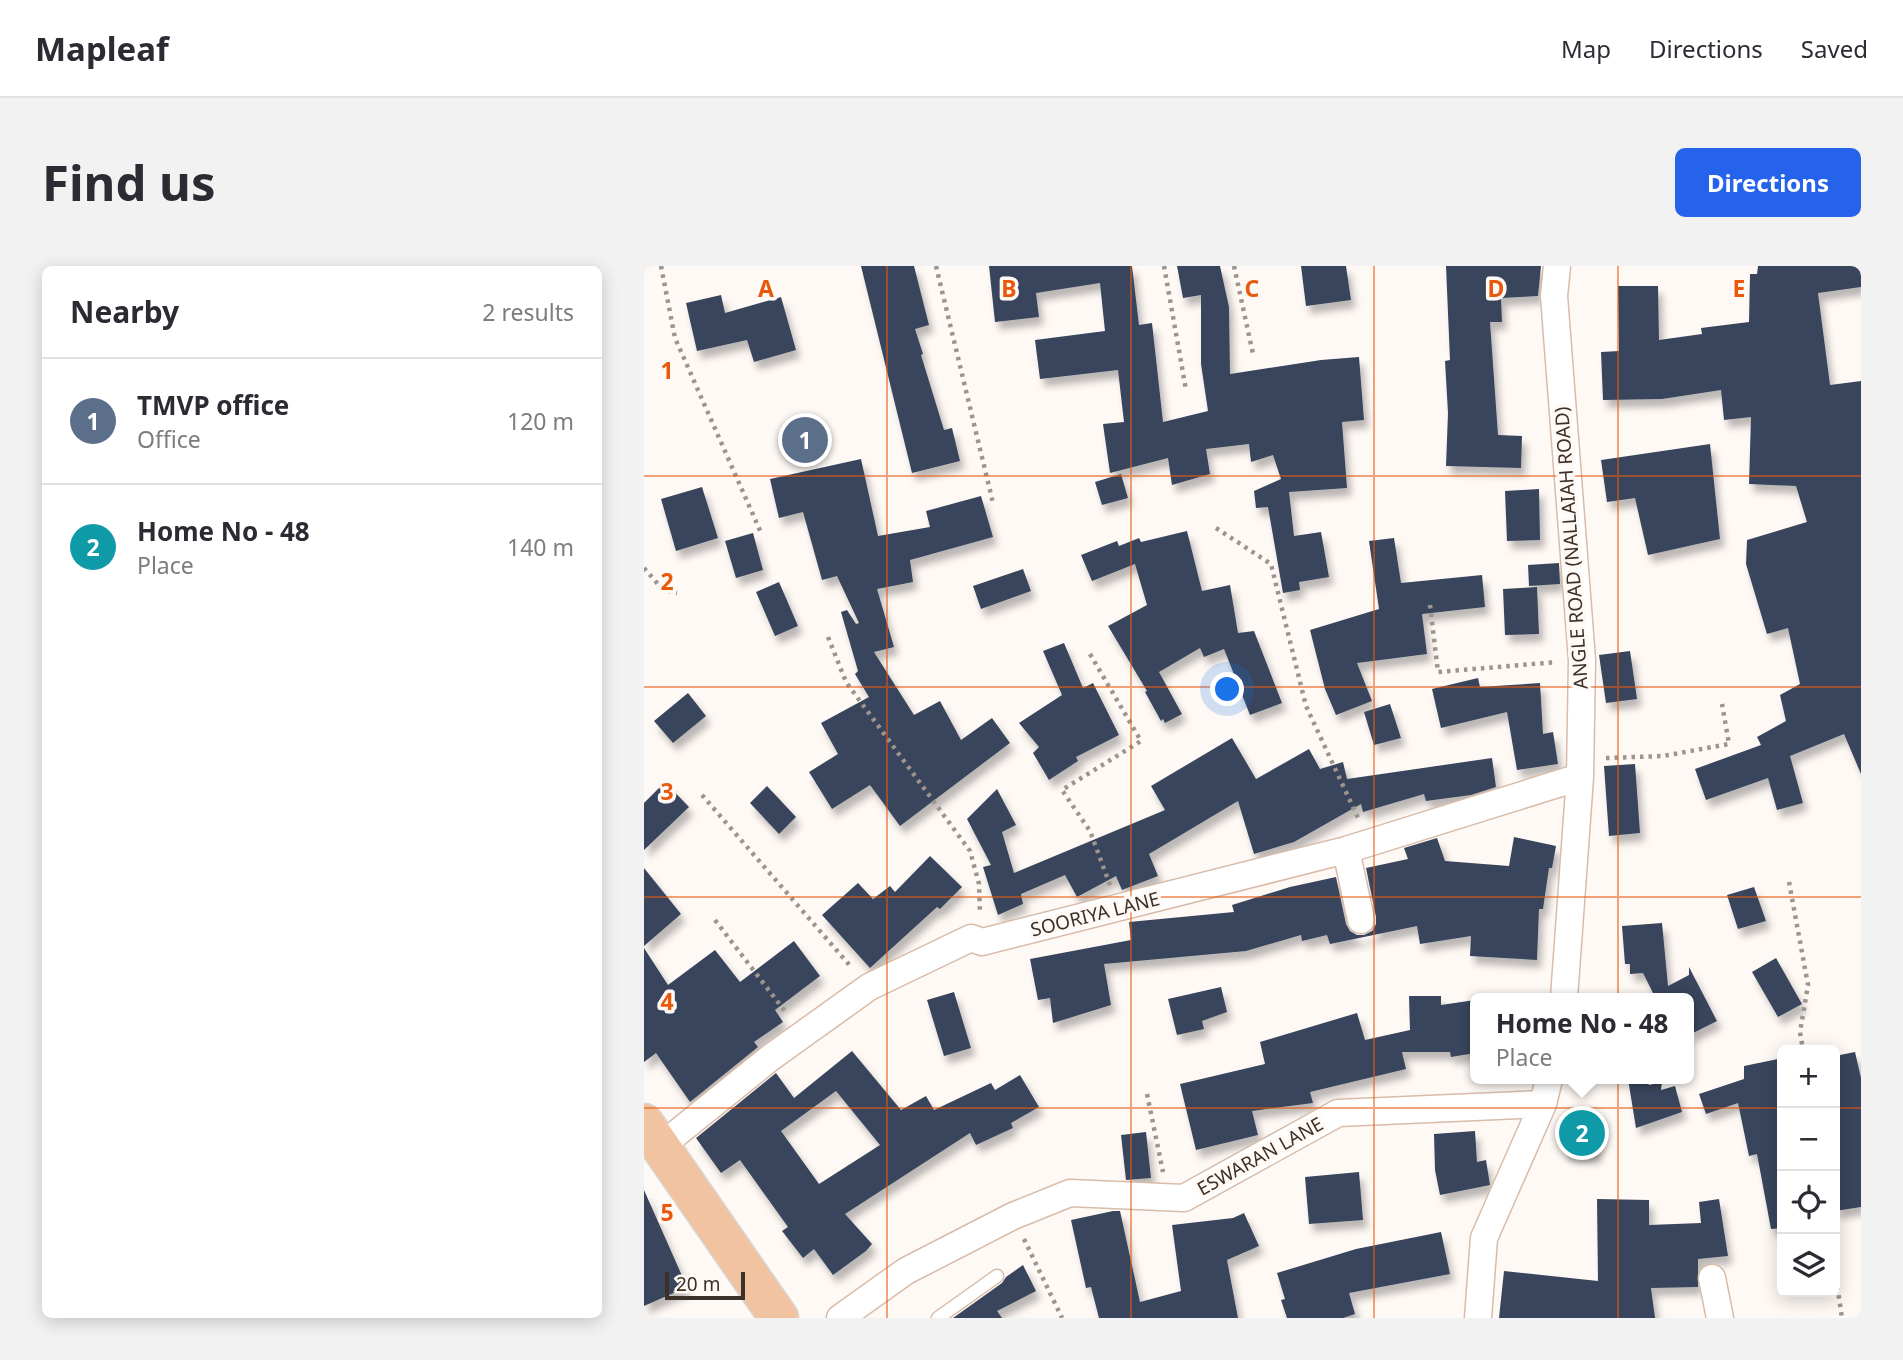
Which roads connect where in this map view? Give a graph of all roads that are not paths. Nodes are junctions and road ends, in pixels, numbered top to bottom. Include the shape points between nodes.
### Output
1 (1557, 266) edge
2 (1580, 768) junction
3 (1358, 847) junction
4 (1361, 920) dead end
5 (1564, 993) edge
6 (1546, 1091) edge
7 (653, 1134) edge
8 (997, 1276) dead end
9 (1712, 1278) dead end
10 (779, 1318) edge
11 (840, 1318) edge
12 (938, 1318) edge
13 (1478, 1318) edge
14 (1720, 1318) edge

1 - 2 street, ANGLE ROAD (NALLAIAH ROAD) via 1554,296 1582,660
2 - 3 street, SOORIYA LANE
2 - 5 street, ANGLE ROAD (NALLAIAH ROAD)
3 - 4 street
3 - 7 street, SOORIYA LANE via 982,942 971,938 869,987
6 - 11 street, ESWARAN LANE via 1338,1113 1184,1198 1069,1193 1013,1216 906,1272
6 - 13 street via 1484,1238
7 - 10 main road
8 - 12 lane
9 - 14 street

